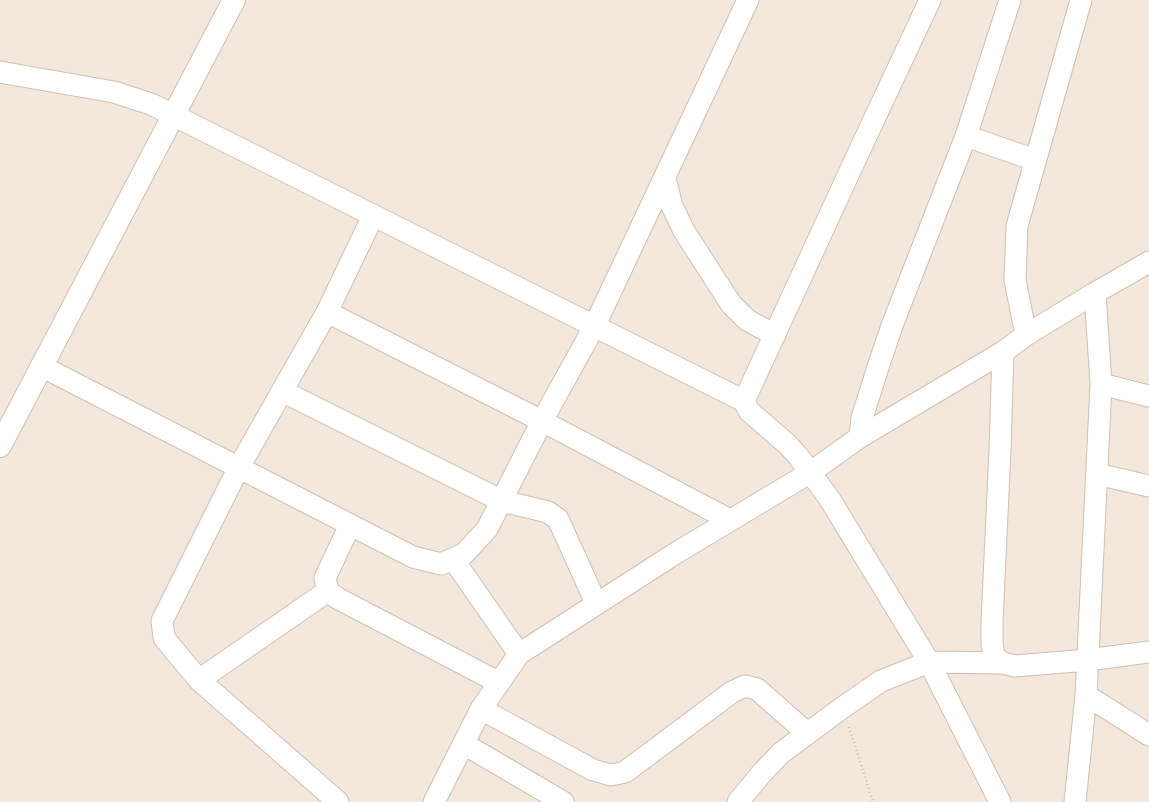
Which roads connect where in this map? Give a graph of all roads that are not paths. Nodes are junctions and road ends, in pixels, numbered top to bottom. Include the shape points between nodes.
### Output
1 (234, 0) edge
2 (748, 0) edge
3 (930, 0) edge
4 (1010, 0) edge
5 (1081, 0) edge
6 (0, 72) edge
7 (173, 115) junction
8 (966, 136) junction
9 (1035, 160) junction
10 (665, 178) junction
11 (374, 216) junction
12 (1149, 262) edge
13 (1095, 293) junction
14 (326, 312) junction
15 (594, 327) junction
16 (775, 335) junction
17 (1026, 335) junction
18 (1003, 352) junction
19 (41, 366) junction
20 (1101, 384) junction
21 (282, 391) junction
22 (1149, 396) edge
23 (744, 401) junction
24 (542, 421) junction
25 (860, 437) junction
26 (0, 446) edge
27 (239, 467) junction
28 (811, 472) junction
29 (1097, 474) junction
30 (1149, 486) edge
31 (502, 501) junction
32 (730, 520) junction
33 (350, 525) junction
34 (453, 559) junction
35 (328, 591) junction
36 (596, 604) junction
37 (1149, 652) edge
38 (519, 654) junction
39 (1088, 660) junction
40 (929, 662) junction
41 (1002, 663) junction
42 (198, 680) junction
43 (498, 682) junction
44 (1086, 695) junction
45 (481, 709) junction
46 (807, 733) junction
47 (1149, 735) edge
48 (464, 744) junction
49 (338, 802) edge
50 (434, 802) edge
51 (563, 802) edge
52 (738, 802) edge
53 (1000, 802) edge
54 (1075, 802) edge

1 - 7 main road
2 - 10 street
3 - 16 street
4 - 8 street
5 - 9 street
6 - 7 street via 114,92 151,104
7 - 11 street
7 - 19 main road
8 - 9 street
8 - 25 street via 881,357 862,418
9 - 17 street via 1018,219 1015,246 1015,280
10 - 15 street
10 - 16 street via 672,206 684,231 731,304 747,320
11 - 14 street
11 - 15 street
12 - 13 street
13 - 17 street
13 - 20 street
14 - 21 street
14 - 24 street
15 - 23 street
15 - 24 street
16 - 23 street
17 - 18 street
18 - 25 street
18 - 41 street via 992,622 994,656
19 - 26 main road
19 - 27 street
20 - 22 street
20 - 29 street
21 - 27 street
21 - 31 street
23 - 28 street via 749,411 787,444
24 - 31 street
24 - 32 street
25 - 28 street
27 - 33 street
27 - 42 street via 162,621 164,638
28 - 32 street
28 - 40 street via 837,510
29 - 30 street
29 - 39 street
31 - 34 street via 487,529 464,554
31 - 36 street via 548,512 558,519
32 - 36 street
33 - 34 street via 412,557 441,564
33 - 35 street via 325,578
34 - 38 street
35 - 42 street
35 - 43 street
36 - 38 street
37 - 39 street
38 - 43 street
39 - 41 street via 1015,666
39 - 44 street
40 - 41 street
40 - 46 street via 881,682
40 - 53 street
42 - 49 street
43 - 45 street
44 - 47 street
44 - 54 street
45 - 46 street via 593,770 610,774 625,772 732,692 745,686 757,689
45 - 48 street
46 - 52 street via 782,753
48 - 50 street
48 - 51 street

